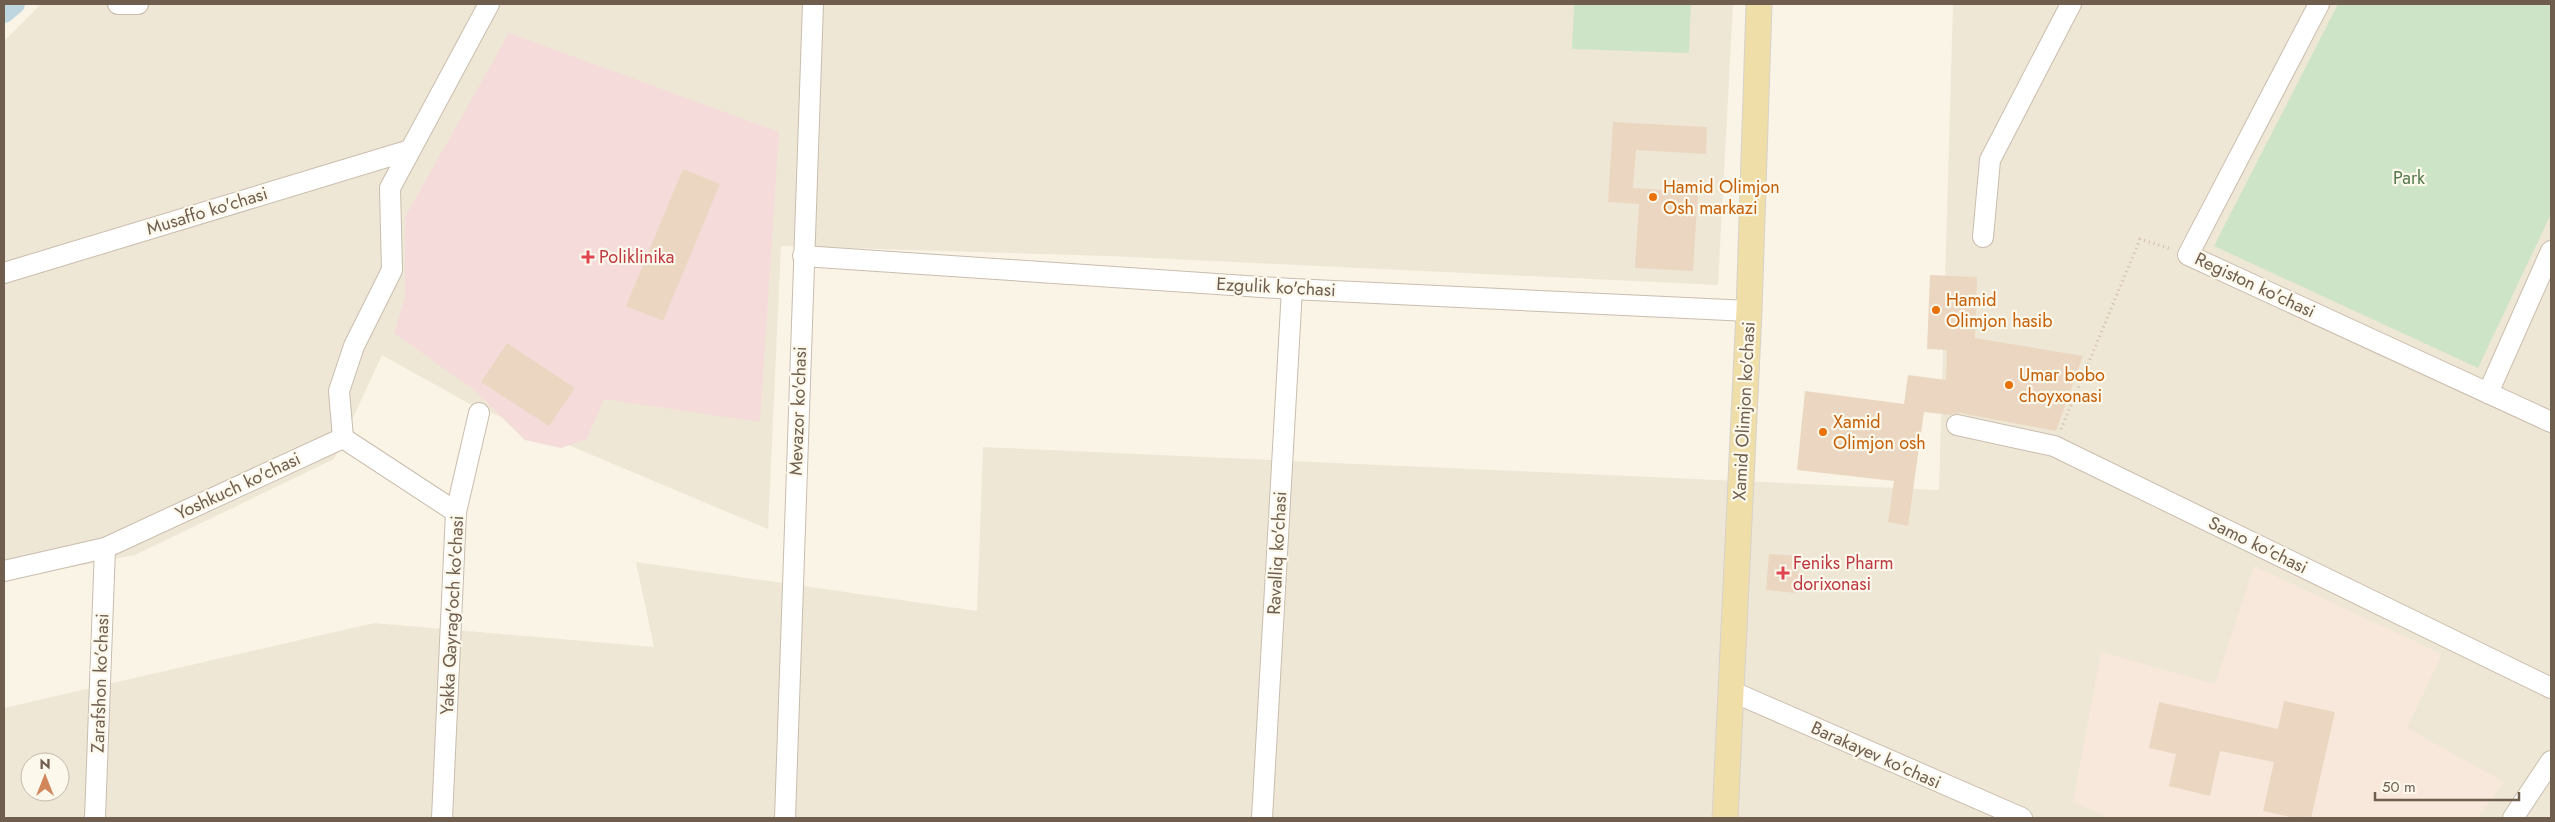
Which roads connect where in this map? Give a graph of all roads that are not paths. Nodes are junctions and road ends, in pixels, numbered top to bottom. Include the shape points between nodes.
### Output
1 (118, 4) edge
2 (138, 4) edge
3 (489, 4) edge
4 (813, 4) edge
5 (1759, 4) edge
6 (2071, 4) edge
7 (2319, 4) edge
8 (410, 150) junction
9 (1983, 237) dead end
10 (2551, 251) edge
11 (803, 256) junction
12 (4, 273) edge
13 (1292, 289) junction
14 (1749, 311) junction
15 (2488, 393) junction
16 (479, 413) dead end
17 (2551, 422) edge
18 (1957, 425) dead end
19 (344, 438) junction
20 (456, 512) junction
21 (105, 548) junction
22 (4, 570) edge
23 (2551, 688) edge
24 (1731, 691) junction
25 (2551, 761) edge
26 (95, 818) edge
27 (442, 818) edge
28 (786, 818) edge
29 (1262, 818) edge
30 (1724, 818) edge
31 (2022, 818) edge
32 (2513, 818) edge

1 - 2 street
3 - 8 street
4 - 11 street, Mevazor ko'chasi
5 - 14 main road, Xamid Olimjon ko'chasi
6 - 9 street via 1990,160
7 - 15 street, Registon ko'chasi via 2188,255
8 - 12 street, Musaffo ko'chasi
8 - 19 street via 390,188 392,270 354,346 339,391
10 - 15 street
11 - 13 street, Ezgulik ko'chasi
11 - 28 street, Mevazor ko'chasi
13 - 14 street, Ezgulik ko'chasi
13 - 29 street, Ravalliq ko'chasi
14 - 24 main road, Xamid Olimjon ko'chasi
15 - 17 street, Registon ko'chasi
16 - 20 street, Yakka Qayrag'och ko'chasi
18 - 23 street, Samo ko'chasi via 2054,446
19 - 20 street
19 - 21 street, Yoshkuch ko'chasi
20 - 27 street, Yakka Qayrag'och ko'chasi
21 - 22 street, Yoshkuch ko'chasi
21 - 26 street, Zarafshon ko’chasi
24 - 30 main road, Xamid Olimjon ko'chasi
24 - 31 street, Barakayev ko'chasi
25 - 32 street

